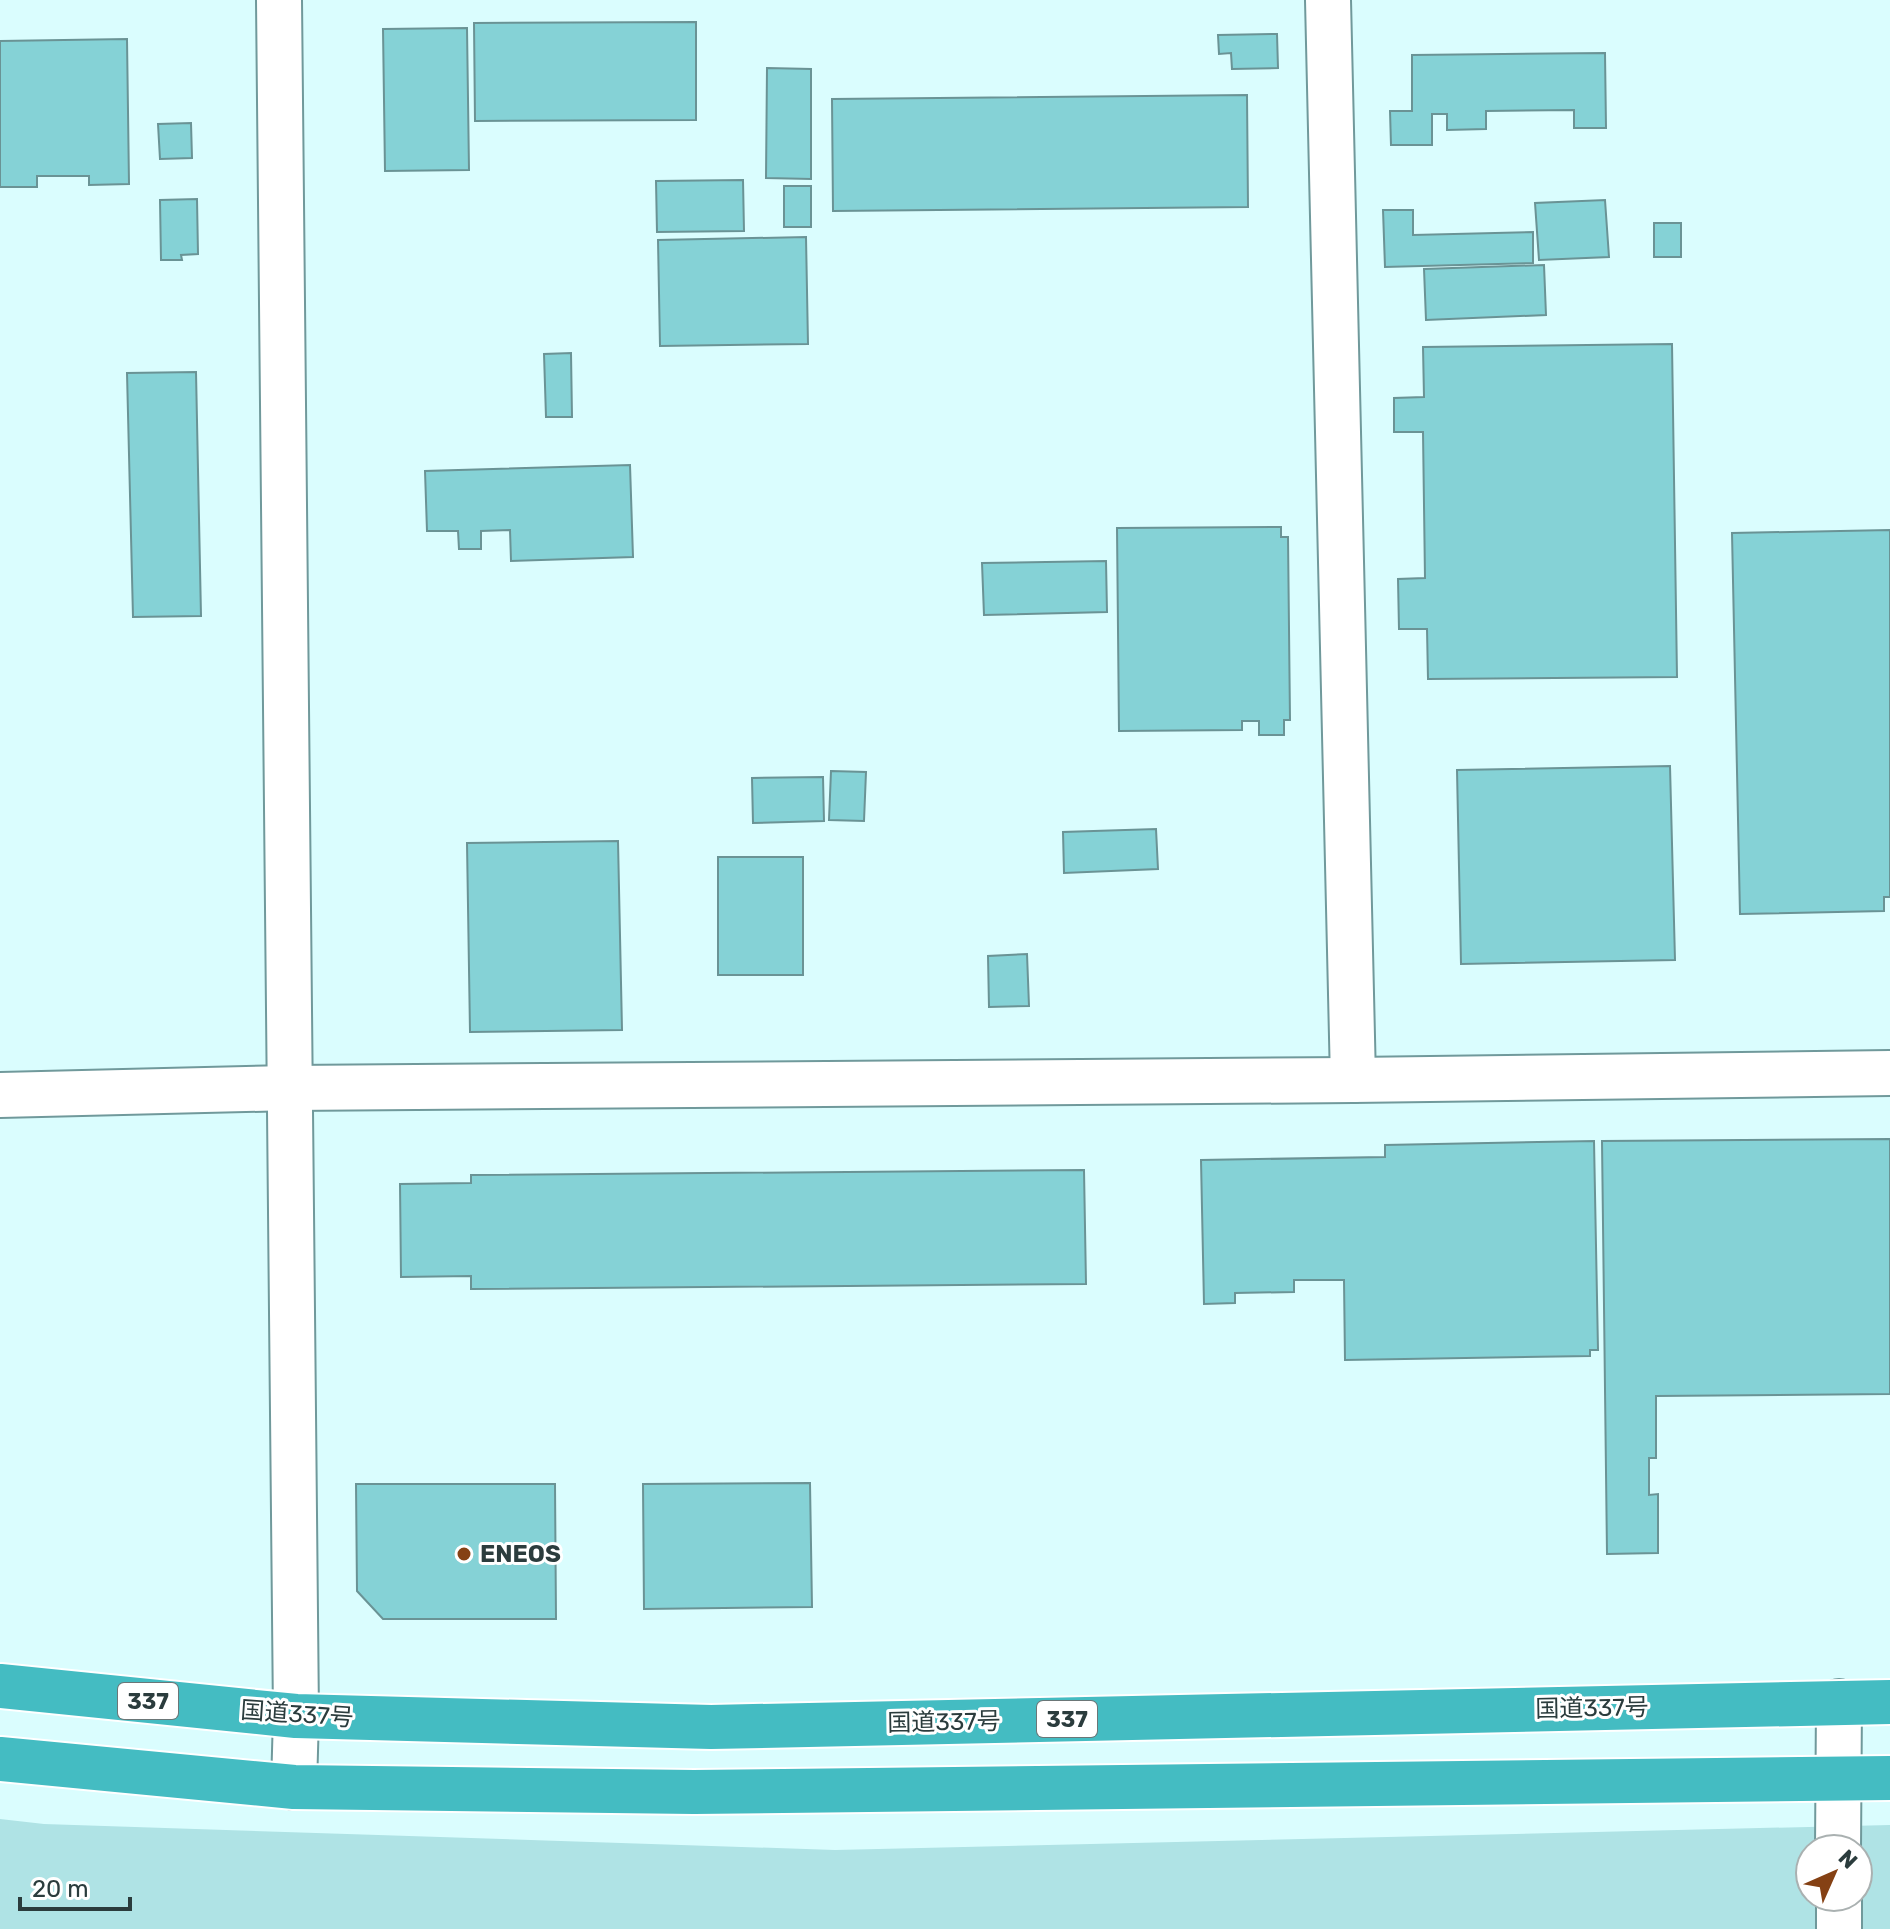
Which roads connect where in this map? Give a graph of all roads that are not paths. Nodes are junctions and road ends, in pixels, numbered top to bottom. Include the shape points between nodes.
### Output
1 (279, 0) edge
2 (1328, 0) edge
3 (1890, 1073) edge
4 (1353, 1080) junction
5 (290, 1088) junction
6 (0, 1095) edge
7 (0, 1686) edge
8 (1839, 1702) junction
9 (1890, 1702) edge
10 (296, 1716) junction
11 (0, 1759) edge
12 (1837, 1778) junction
13 (1890, 1778) edge
14 (294, 1787) junction
15 (1838, 1833) edge

1 - 5 street
2 - 4 street
3 - 4 street
4 - 5 street
5 - 6 street
5 - 10 street
7 - 10 highway, 国道337号 / 337
8 - 9 highway, 国道337号 / 337
8 - 10 highway, 国道337号 / 337 via 711,1727
8 - 12 street
10 - 14 street
11 - 14 highway
12 - 13 highway
12 - 14 highway via 694,1792
12 - 15 street

